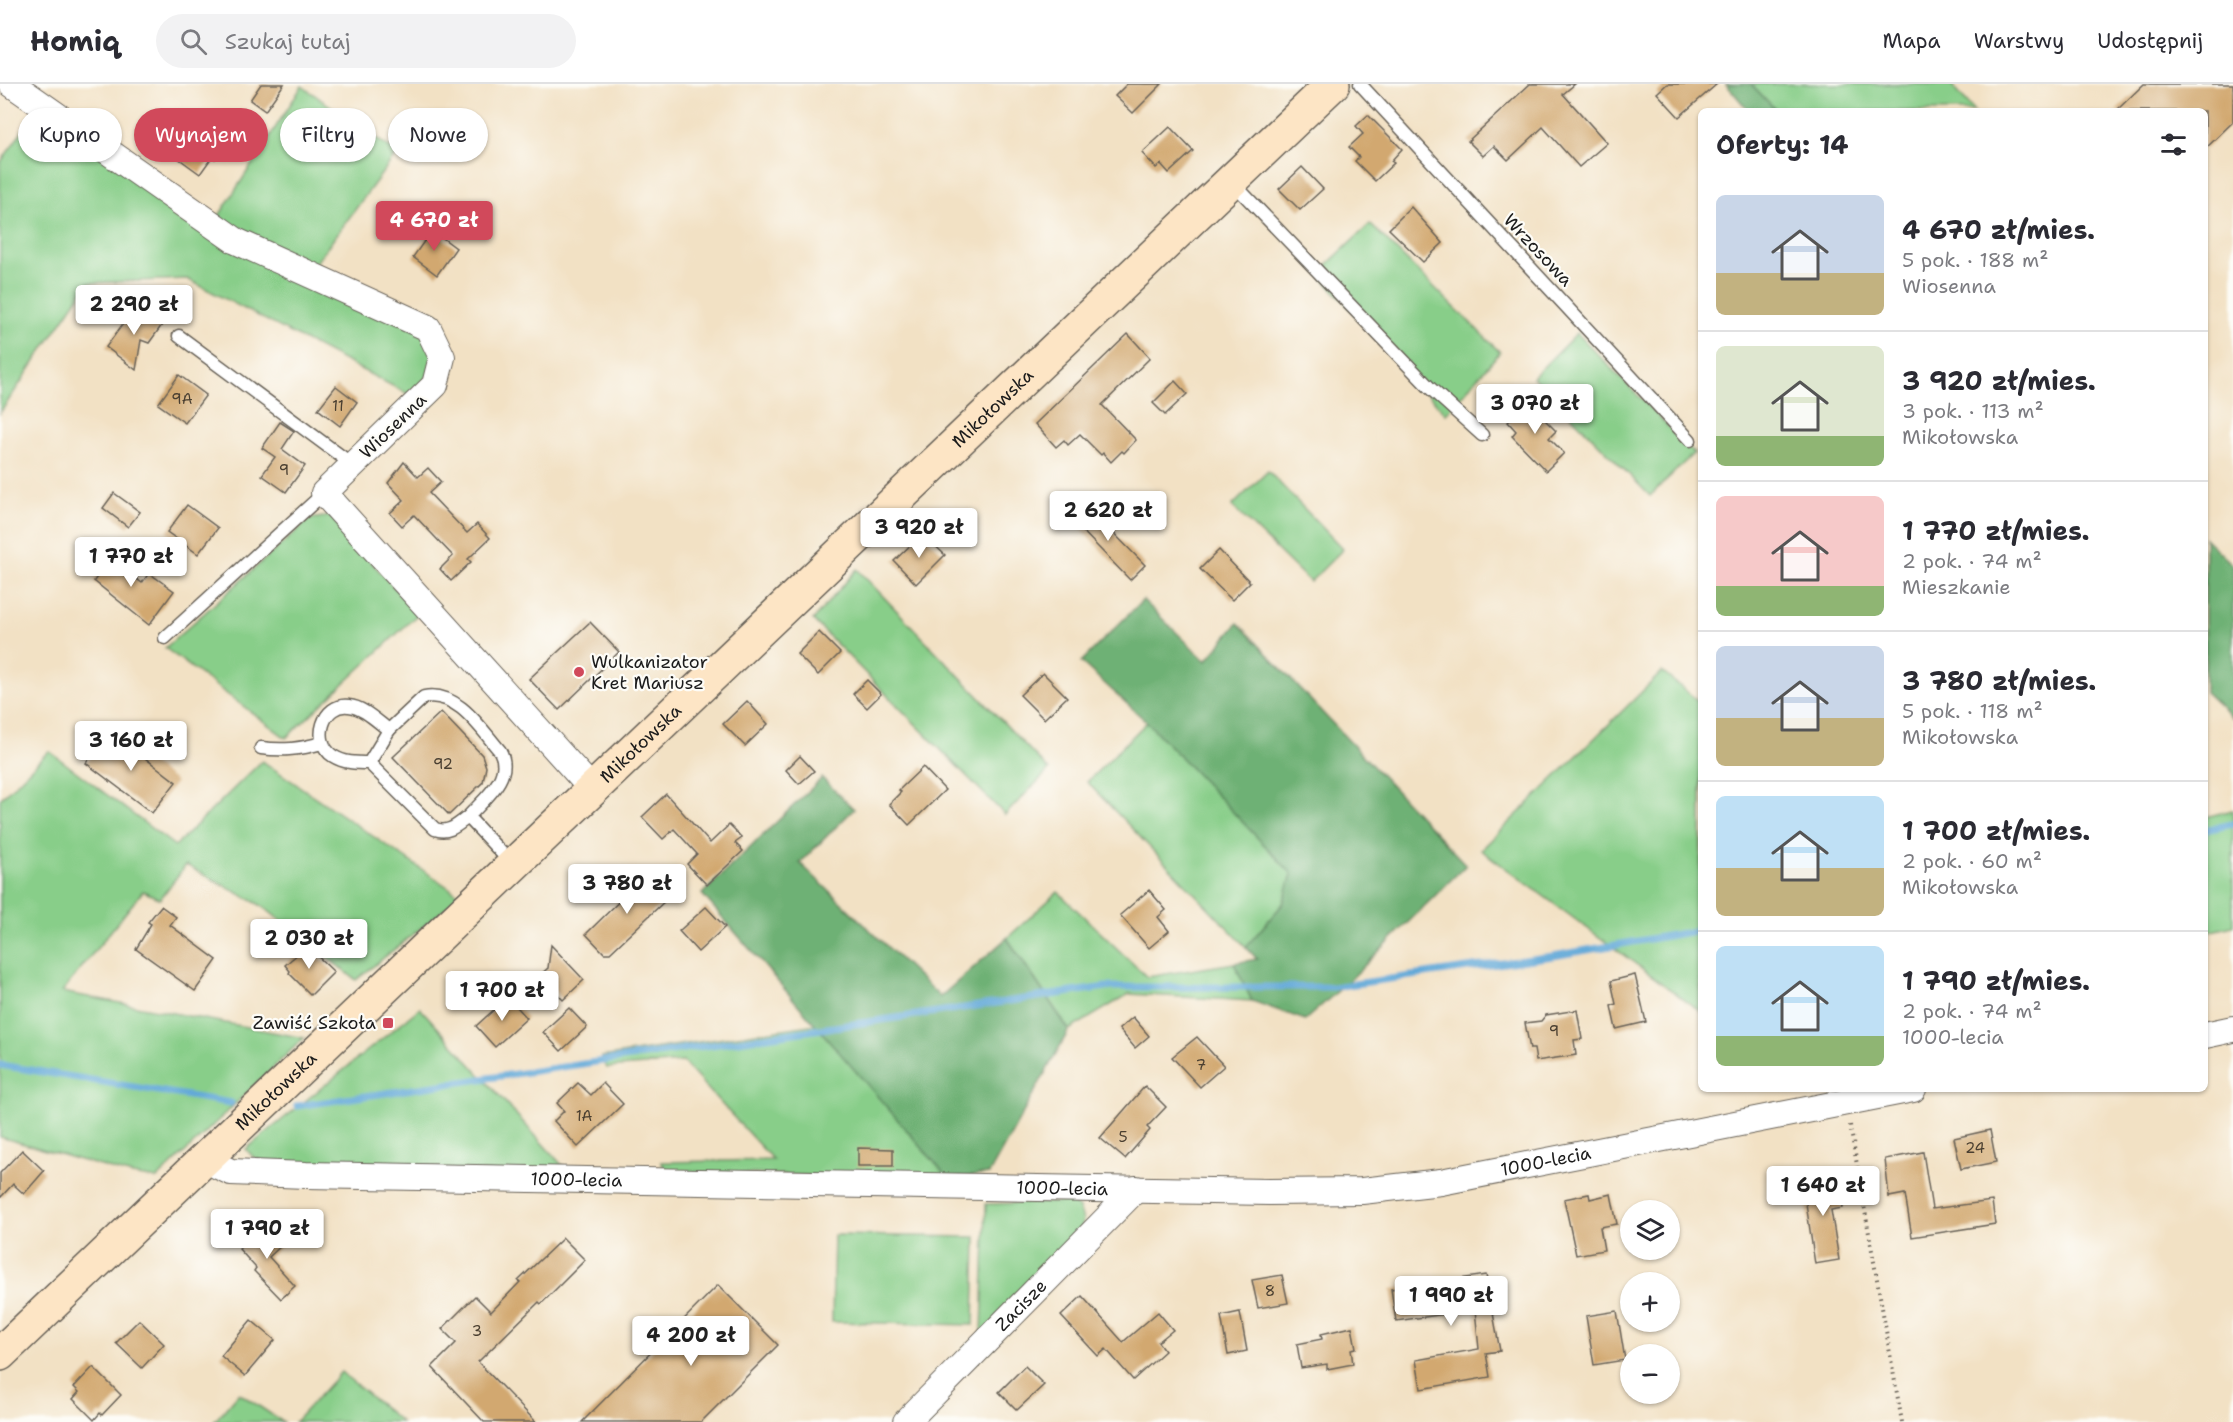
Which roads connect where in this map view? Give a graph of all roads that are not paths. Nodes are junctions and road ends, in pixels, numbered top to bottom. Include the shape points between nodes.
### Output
1 (12, 84) edge
2 (1333, 84) edge
3 (1360, 84) edge
4 (1231, 181) junction
5 (179, 336) dead end
6 (1482, 435) dead end
7 (1690, 440) dead end
8 (353, 465) junction
9 (324, 493) junction
10 (165, 638) dead end
11 (389, 730) junction
12 (322, 743) junction
13 (261, 747) dead end
14 (369, 763) junction
15 (592, 789) junction
16 (468, 817) junction
17 (513, 865) junction
18 (2233, 1029) edge
19 (2208, 1034) edge
20 (1896, 1092) edge
21 (207, 1157) junction
22 (1136, 1189) junction
23 (0, 1354) edge
24 (906, 1422) edge

1 - 8 street, Wiosenna via 236,241 428,328 442,357 435,385
2 - 4 main road, Mikołowska
3 - 7 lane, Wrzosowa
4 - 6 lane via 1429,387
4 - 15 main road, Mikołowska
5 - 8 lane
8 - 9 street, Wiosenna
9 - 10 lane
9 - 15 street
11 - 12 lane via 349,705 327,716 321,728
11 - 14 lane
11 - 16 lane via 424,698 432,696 450,700 473,721 500,751 505,768 496,786
12 - 13 lane via 299,750
12 - 14 lane via 331,755 348,762
14 - 16 lane via 435,829 450,830
15 - 17 main road, Mikołowska
16 - 17 lane
17 - 21 main road, Mikołowska
18 - 19 street
20 - 22 street, 1000-lecia via 1441,1182 1350,1191
21 - 22 street, 1000-lecia via 237,1173
21 - 23 main road, Mikołowska
22 - 24 street, Zacisze

